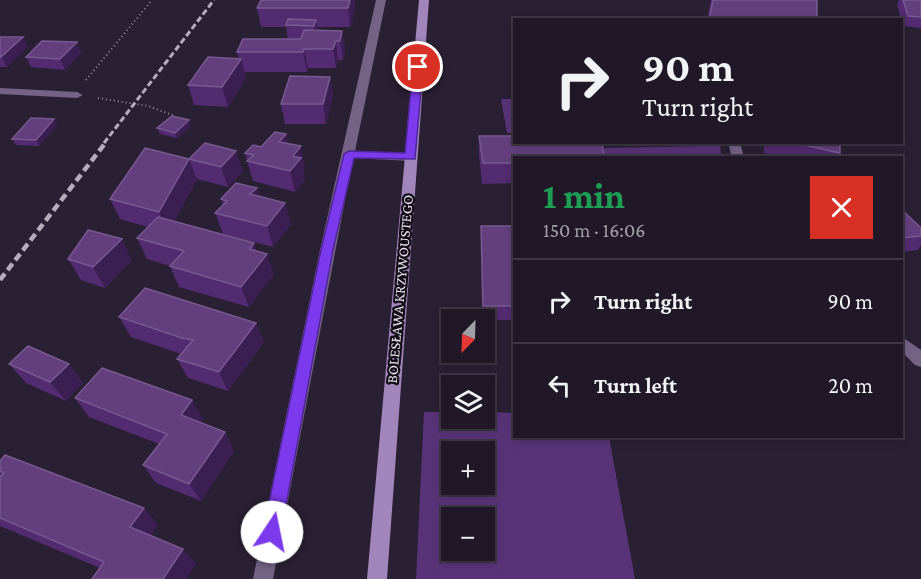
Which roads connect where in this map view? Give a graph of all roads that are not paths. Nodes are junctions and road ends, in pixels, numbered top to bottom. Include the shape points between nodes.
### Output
1 (381, 0) edge
2 (424, 0) edge
3 (0, 91) edge
4 (78, 95) road end
5 (349, 154) junction
6 (411, 157) junction
7 (903, 344) edge
8 (921, 360) edge
9 (263, 579) edge
10 (377, 579) edge

1 - 5 street
2 - 6 main road, BOLESŁAWA KRZYWOUSTEGO
3 - 4 street
5 - 6 street
5 - 9 street
6 - 10 main road, BOLESŁAWA KRZYWOUSTEGO
7 - 8 street

